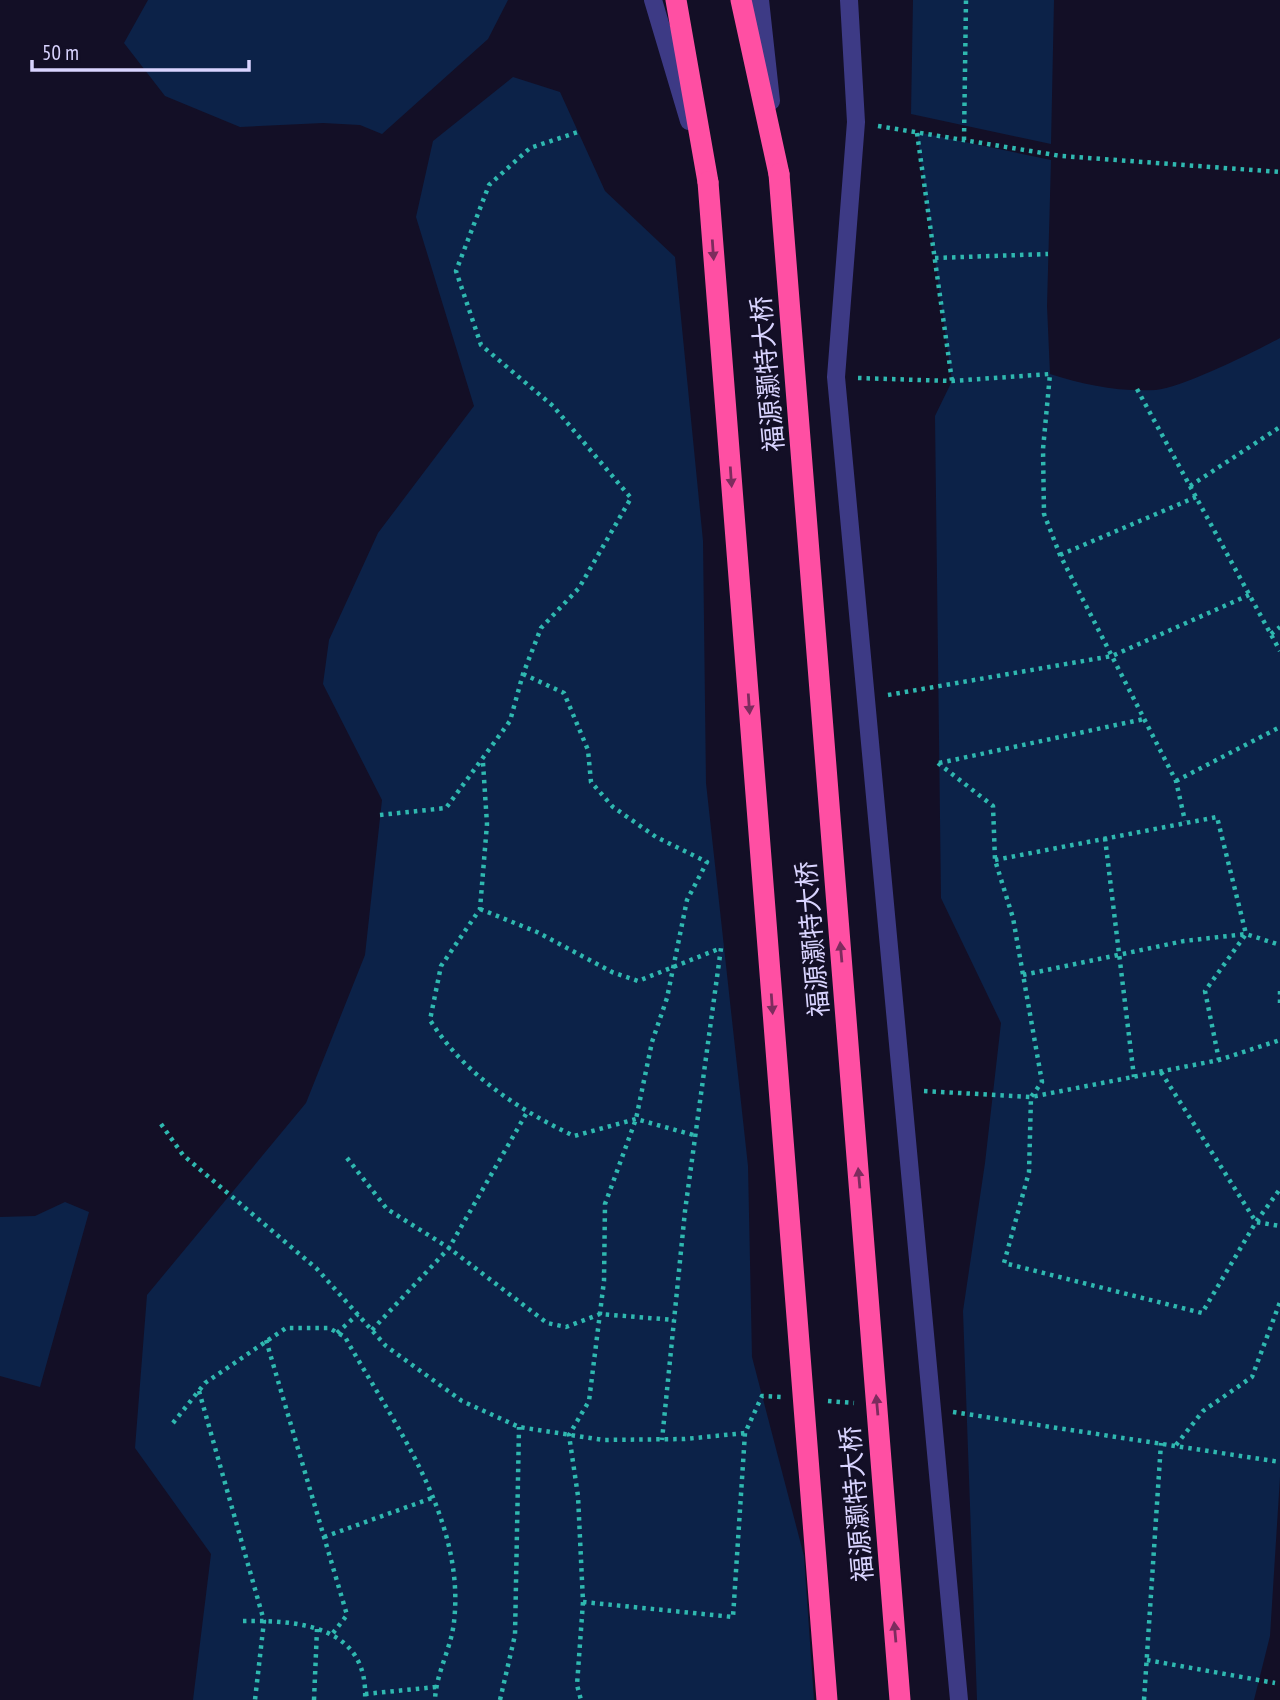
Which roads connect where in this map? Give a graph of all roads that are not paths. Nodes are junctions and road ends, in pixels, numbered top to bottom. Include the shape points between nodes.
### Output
1 (653, 0) edge
2 (676, 0) edge
3 (741, 0) edge
4 (760, 0) edge
5 (849, 0) edge
6 (779, 174) junction
7 (708, 182) junction
8 (827, 1700) edge
9 (900, 1700) edge
10 (959, 1700) edge

1 - 7 street
2 - 7 highway, 福源灏特大桥
3 - 6 highway, 福源灏特大桥
4 - 6 street
5 - 10 street via 856,122 836,377
9 -> 6 highway, 福源灏特大桥, bridge
7 -> 8 highway, 福源灏特大桥, bridge

